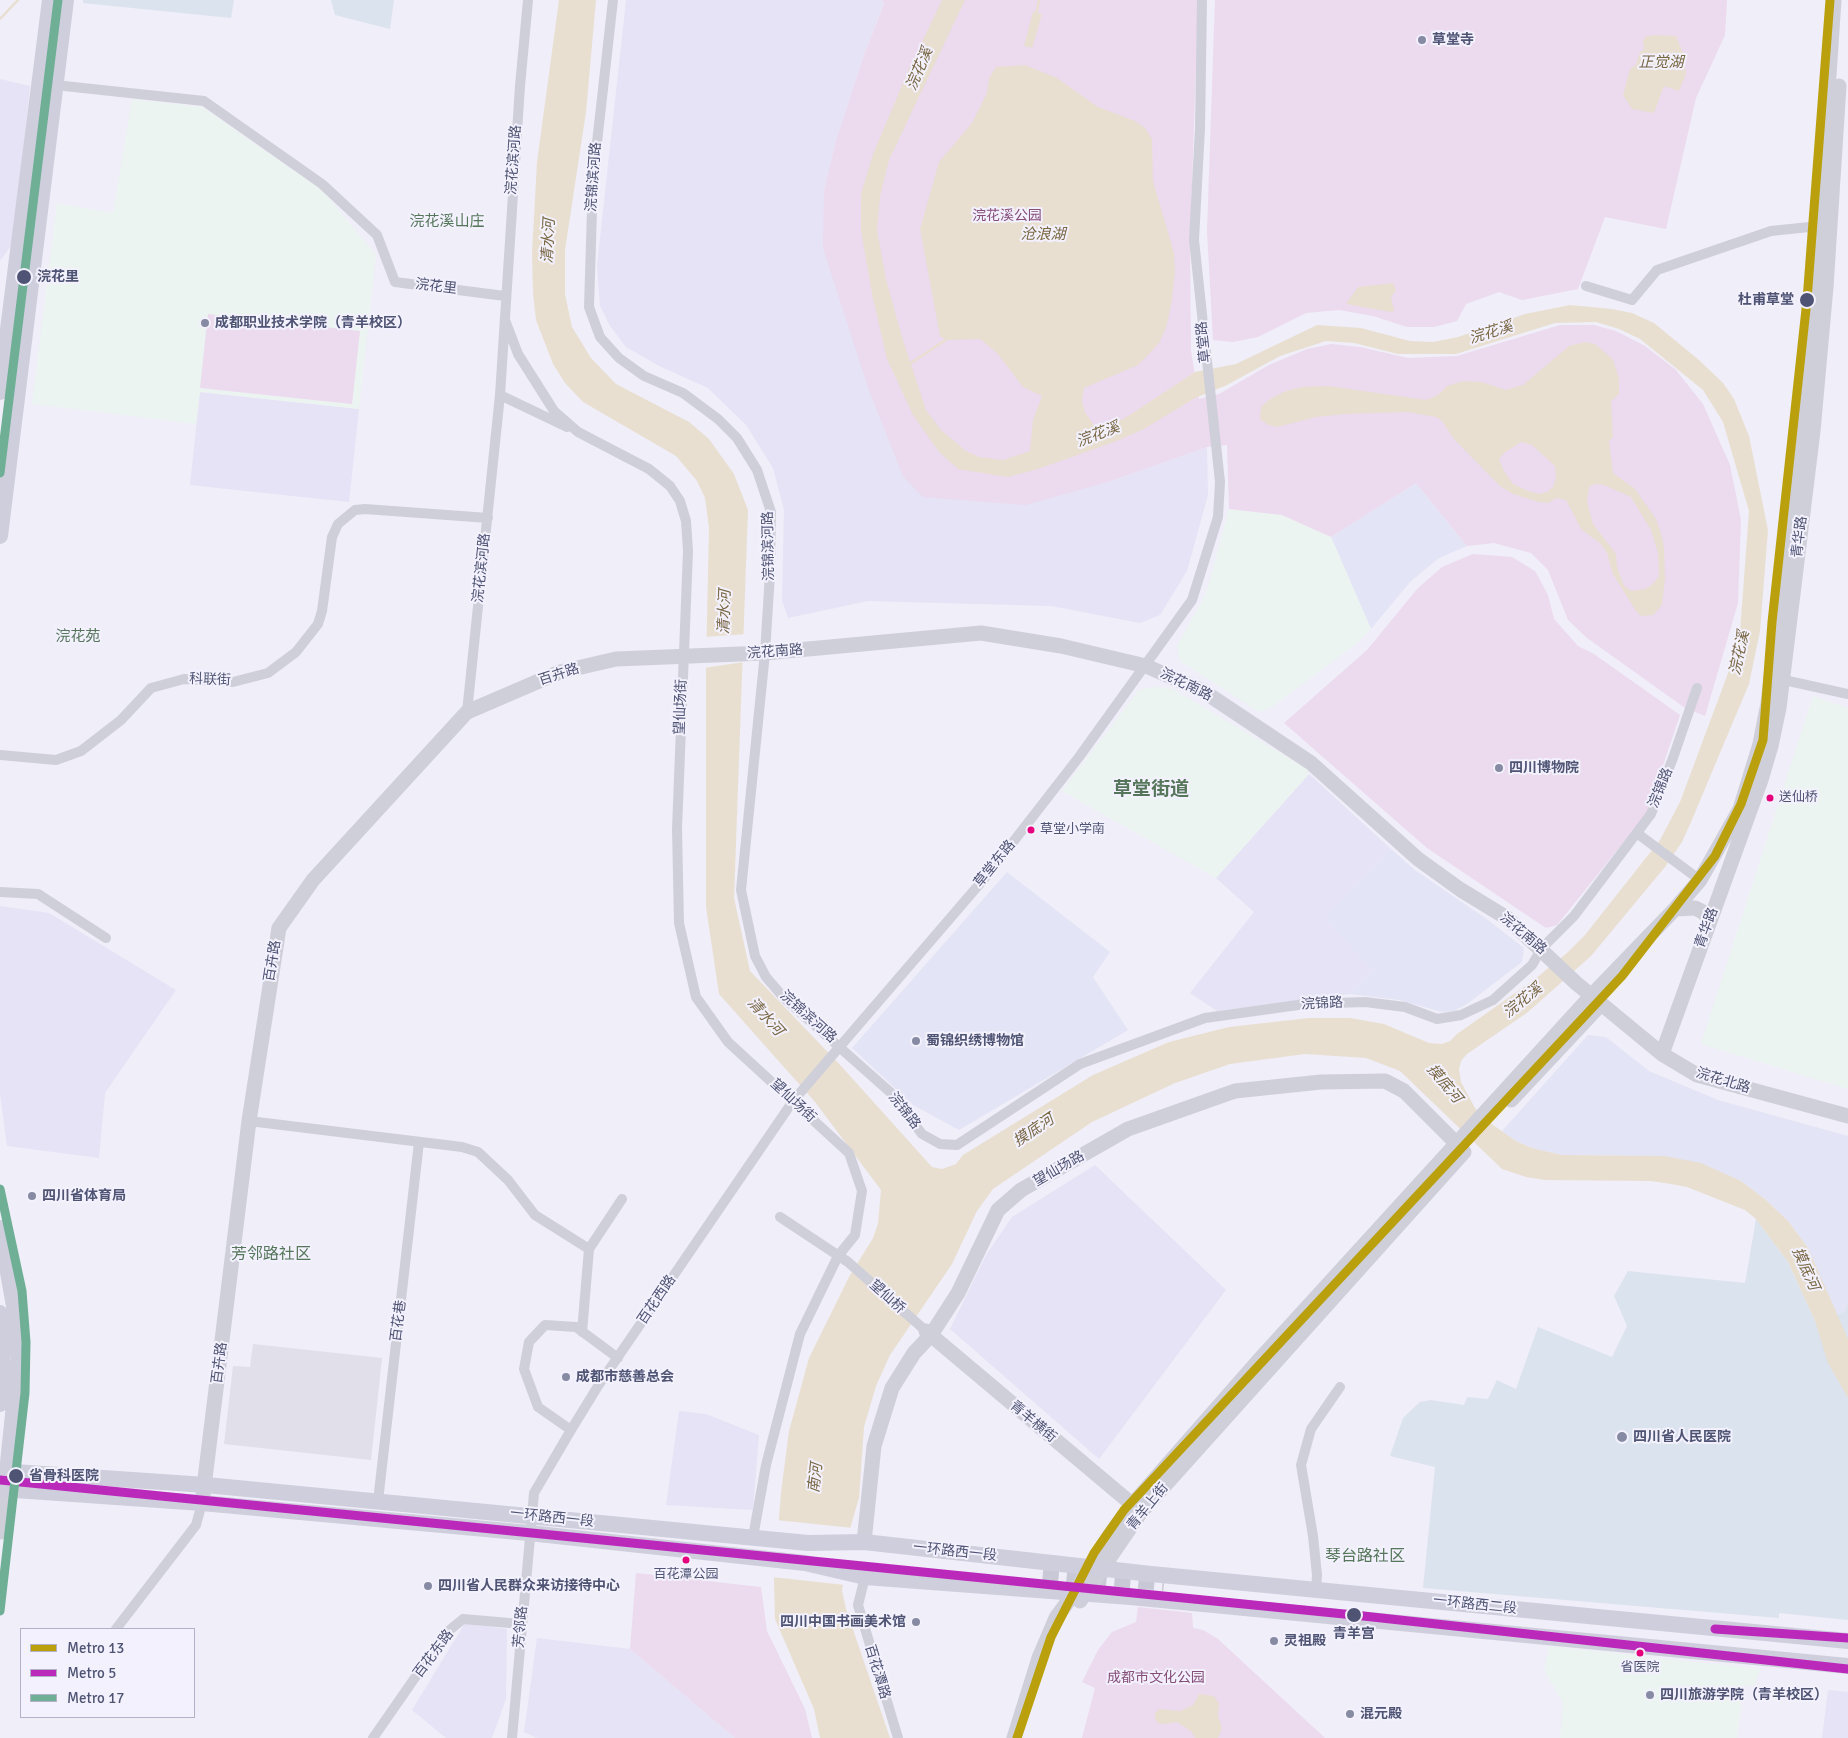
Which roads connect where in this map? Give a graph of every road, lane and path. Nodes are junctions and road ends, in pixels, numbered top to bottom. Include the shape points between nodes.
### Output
1 (50, 0) edge
2 (66, 0) edge
3 (528, 0) edge
4 (613, 0) edge
5 (1202, 0) edge
6 (1834, 0) edge
7 (1845, 0) edge
8 (55, 85) junction
9 (1843, 104) edge
10 (1819, 226) junction
11 (1586, 286) dead end
12 (29, 291) junction
13 (6, 292) edge
14 (505, 296) junction
15 (505, 320) junction
16 (0, 392) edge
17 (500, 395) junction
18 (578, 432) junction
19 (488, 518) junction
20 (0, 536) edge
21 (758, 653) junction
22 (683, 658) junction
23 (1146, 666) junction
24 (1784, 680) junction
25 (1697, 688) dead end
26 (1848, 694) edge
27 (467, 712) junction
28 (0, 756) edge
29 (1638, 834) junction
30 (1700, 880) junction
31 (0, 892) edge
32 (1675, 909) junction
33 (1710, 920) junction
34 (106, 938) dead end
35 (1542, 948) junction
36 (1596, 1000) junction
37 (836, 1050) junction
38 (1662, 1054) junction
39 (800, 1092) joint
40 (793, 1101) junction
41 (1848, 1116) edge
42 (249, 1121) junction
43 (419, 1142) junction
44 (1462, 1144) junction
45 (622, 1199) dead end
46 (780, 1217) dead end
47 (0, 1228) edge
48 (589, 1248) junction
49 (838, 1256) junction
50 (0, 1313) edge
51 (582, 1332) junction
52 (928, 1333) junction
53 (618, 1358) junction
54 (1340, 1387) dead end
55 (0, 1404) edge
56 (571, 1430) junction
57 (4, 1472) edge
58 (206, 1485) junction
59 (3, 1489) edge
60 (378, 1501) junction
61 (202, 1503) junction
62 (1137, 1508) junction
63 (531, 1516) junction
64 (0, 1532) edge
65 (529, 1533) junction
66 (761, 1538) junction
67 (859, 1559) junction
68 (1096, 1568) junction
69 (1042, 1577) tunnel mouth
70 (1316, 1590) junction
71 (1080, 1594) junction
72 (521, 1624) junction
73 (117, 1628) edge
74 (1848, 1641) edge
75 (1848, 1666) edge
76 (374, 1738) edge
77 (512, 1738) edge
78 (898, 1738) edge
79 (1014, 1738) edge
80 (1023, 1738) edge

1 - 13 main road
2 - 8 main road
3 - 14 street, 浣花滨河路
4 - 21 street, 浣锦滨河路 via 593,178 588,307 600,337 620,358 644,376 683,393 718,419 737,438 757,470 771,512 770,574
5 - 23 street, 草堂路 via 1194,240 1220,482 1218,516 1192,600
6 - 10 street, 青华路
7 - 9 street, 青华路
8 - 12 main road
8 - 14 street, 浣花里 via 204,101 322,184 378,235 395,282
9 - 24 street, 青华路 via 1813,431
10 - 11 street via 1770,231 1657,270 1632,300
10 - 30 street, 青华路 via 1801,429 1766,713 1740,809
12 - 13 street
12 - 20 main road
13 - 16 main road
14 - 15 street, 浣花滨河路
15 - 17 street, 浣花滨河路
15 - 18 street, 浣花滨河路 via 518,354 534,382 554,411
17 - 18 street, 浣花滨河路
17 - 19 street, 浣花滨河路
18 - 22 street, 浣花滨河路 via 649,469 670,486 680,502 686,521 688,550
19 - 27 street, 浣花滨河路
19 - 28 street, 科联街 via 365,508 355,510 338,524 332,536 318,624 296,652 268,672 233,682 184,678 151,688 114,725 81,750 56,760
21 - 22 street, 浣花南路
21 - 23 street, 浣花南路 via 980,633 1061,646
21 - 37 street, 浣锦滨河路 via 741,890 755,956 766,977
22 - 27 street, 百卉路 via 616,659 560,672
22 - 40 street, 望仙场街 via 677,829 679,923 696,997 728,1042
23 - 35 street, 浣花南路 via 1202,691 1311,763 1418,859 1507,918
23 - 37 street, 草堂东路 via 989,872
24 - 26 street
24 - 33 street, 青华路 via 1772,746
25 - 29 street, 浣锦路 via 1654,806
27 - 42 street, 百卉路 via 313,880 278,928
29 - 30 street
29 - 35 street, 浣锦路 via 1574,916
30 - 32 street, 青华路
31 - 34 street via 38,894
32 - 33 street via 1695,908
32 - 36 street, 青华路
33 - 38 street, 青华路
35 - 36 street, 浣花南路
35 - 37 street, 浣锦路 via 1532,965 1493,1000 1461,1015 1437,1019 1405,1007 1365,1002 1305,1004 1205,1018 1080,1064 957,1145 940,1144 922,1134 890,1092
36 - 38 street, 浣花北路
36 - 44 street, 青羊上街
37 - 39 street, 草堂东路
38 - 41 street, 浣花北路 via 1697,1076
39 - 40 street, 百花西路
40 - 49 street, 望仙场街 via 849,1153 862,1191 855,1235
40 - 53 street, 百花西路
42 - 43 street
42 - 58 street, 百卉路
43 - 48 street via 478,1152 508,1180 535,1215
43 - 60 street, 百花巷
44 - 52 street, 望仙场路 via 1404,1091 1385,1081 1321,1082 1235,1091 1128,1129 1021,1190 998,1210 958,1293
44 - 62 street, 青羊上街
45 - 48 street
46 - 49 street, 望仙桥
47 - 57 main road via 16,1317 19,1357
48 - 51 street
49 - 52 street, 望仙桥
49 - 66 street, 望仙场街 via 800,1334 766,1465
50 - 55 main road via 3,1350
51 - 53 street
51 - 56 street via 576,1327 545,1325 529,1342 524,1369 538,1407
52 - 62 street, 青羊横街
52 - 67 street, 望仙场路 via 892,1388 874,1446
53 - 56 street, 百花西路
54 - 70 street via 1311,1429 1301,1465 1313,1536
56 - 63 street, 百花西路 via 534,1493
57 - 58 main road, 一环路西一段
57 - 59 main road
58 - 60 main road, 一环路西一段
58 - 61 street, 百卉路
59 - 61 main road, 一环路西一段
59 - 64 street
60 - 63 main road, 一环路西一段
61 - 65 main road, 一环路西一段
61 - 73 street via 196,1525
62 - 68 street, 青羊上街
63 - 65 street, 芳邻路
63 - 66 main road, 一环路西一段
65 - 67 main road, 一环路西一段 via 805,1564
65 - 72 street, 芳邻路
66 - 67 main road, 一环路西一段 via 808,1543
67 - 68 main road, 一环路西一段
67 - 69 main road
67 - 71 main road
67 - 78 street, 百花潭路 via 858,1605
68 - 70 main road, 一环路西二段
68 - 71 street, 青羊上街
70 - 74 main road, 一环路西二段
71 - 75 main road, 一环路西二段
71 - 79 street via 1056,1618 1039,1658
71 - 80 street via 1047,1663
72 - 76 street, 百花东路 via 463,1619 446,1633
72 - 77 street, 芳邻路

